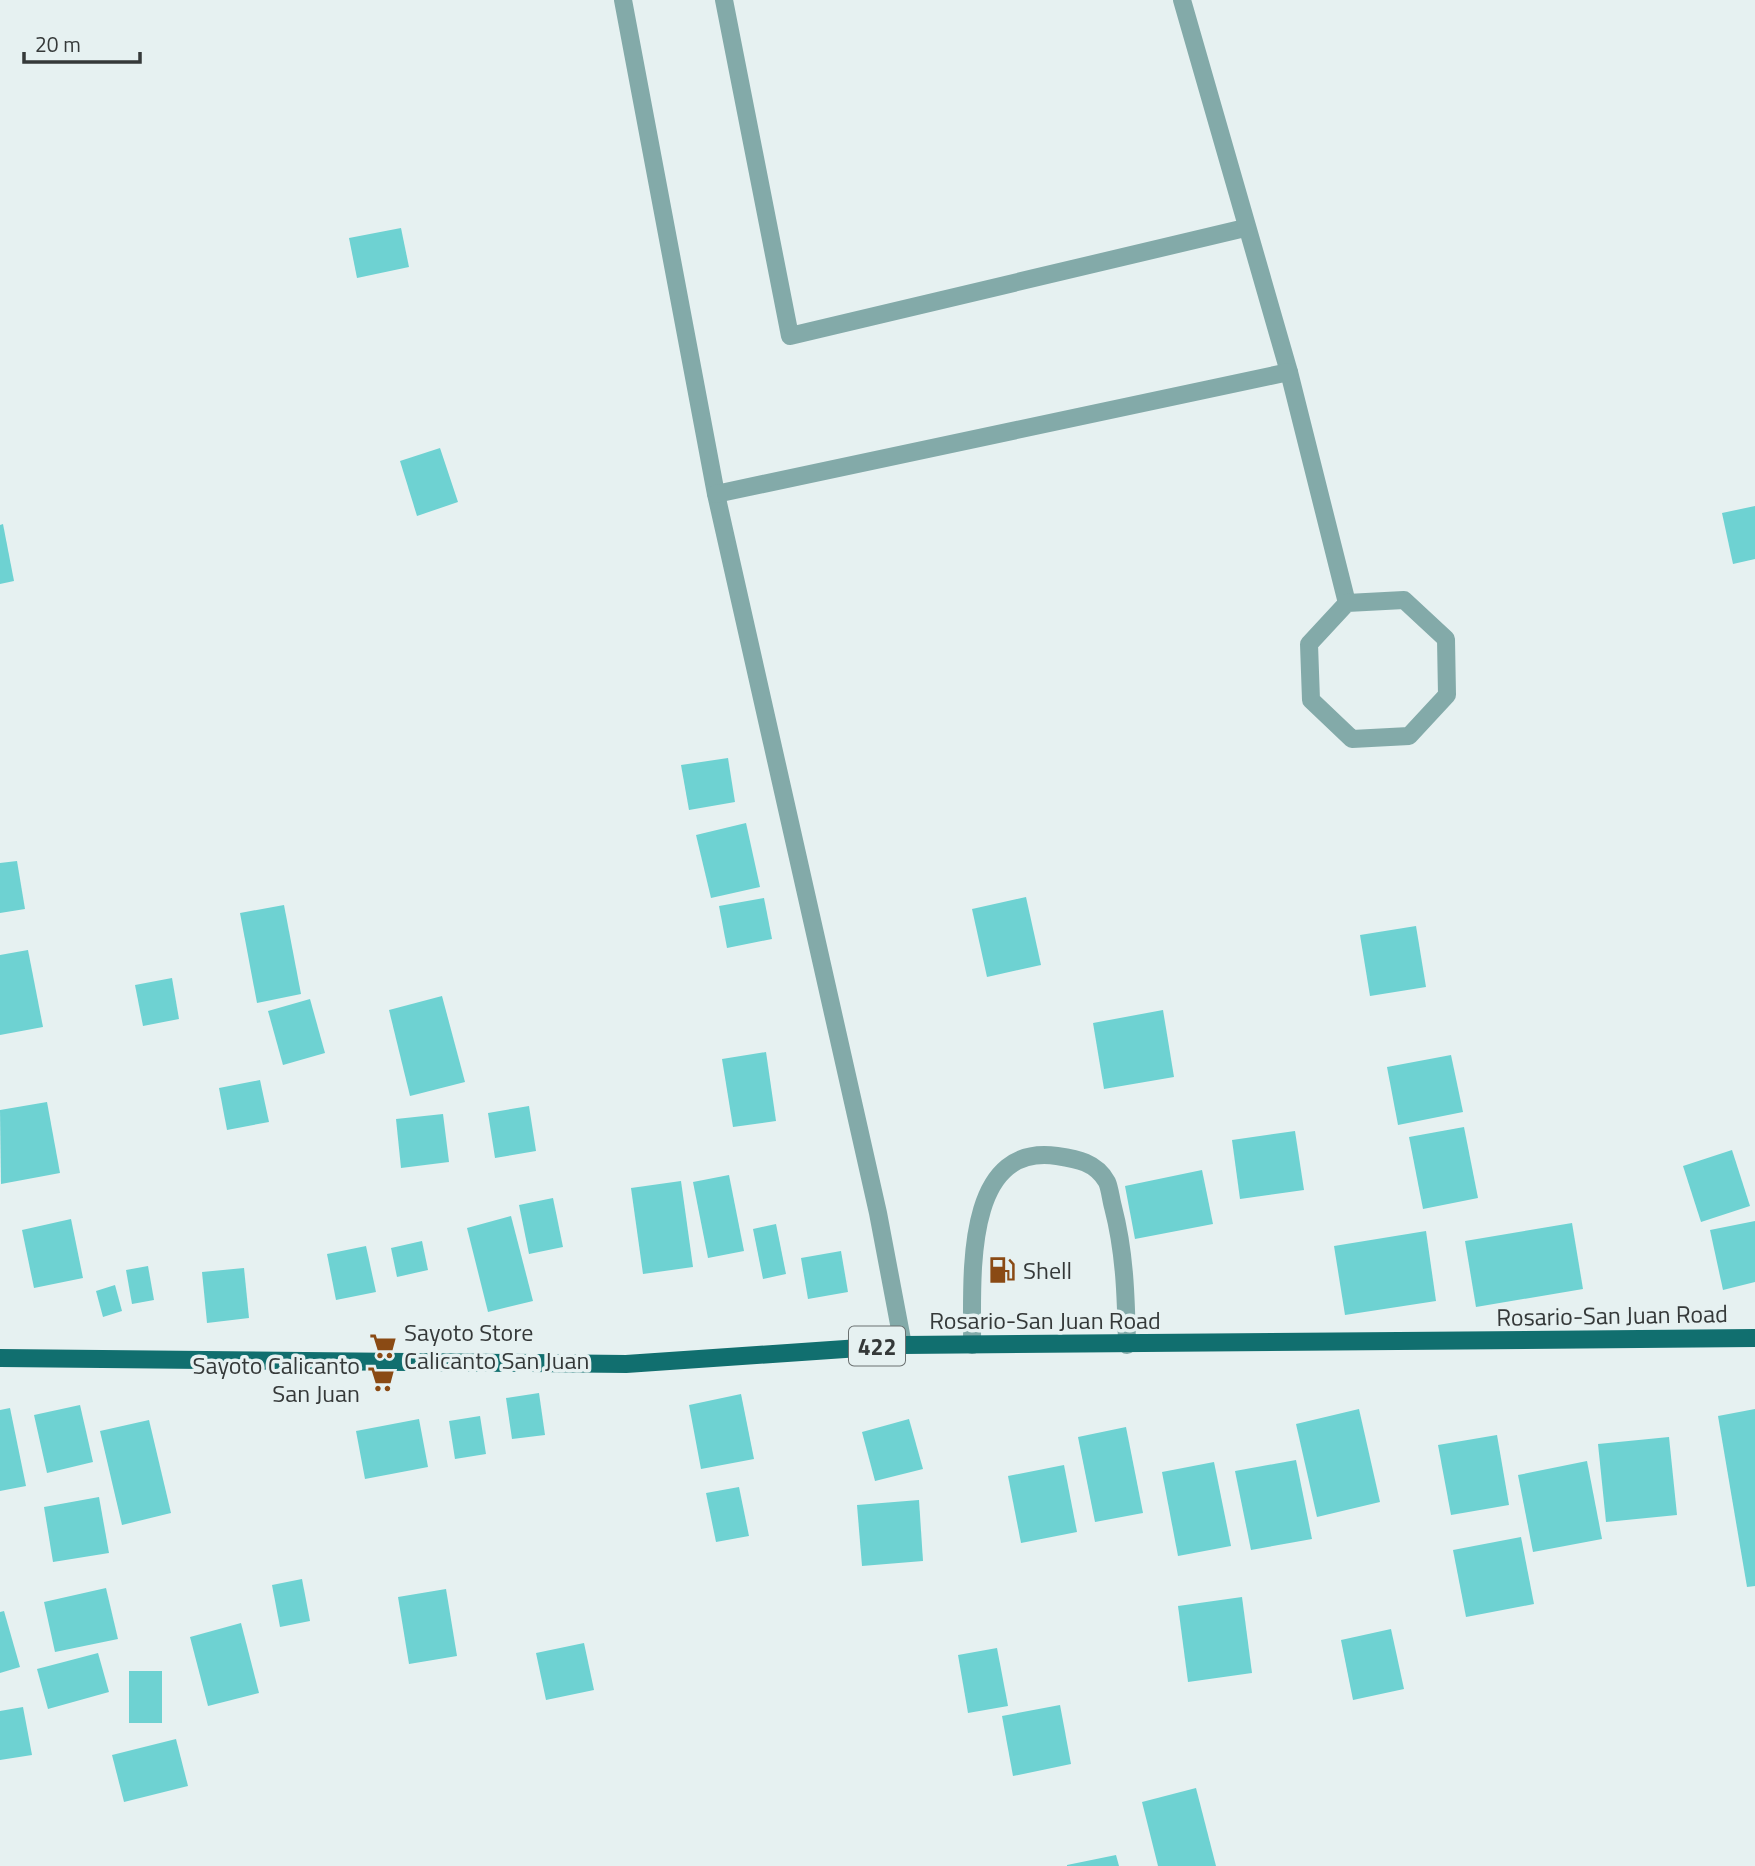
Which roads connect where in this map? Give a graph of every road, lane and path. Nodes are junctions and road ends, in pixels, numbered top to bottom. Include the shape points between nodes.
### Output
1 (623, 0) edge
2 (724, 0) edge
3 (1182, 0) edge
4 (1245, 228) junction
5 (1289, 372) junction
6 (716, 494) junction
7 (1347, 603) junction
8 (1755, 1338) edge
9 (903, 1345) junction
10 (972, 1345) junction
11 (1127, 1345) junction
12 (0, 1358) edge

1 - 6 lane
2 - 4 lane via 790,335
3 - 4 lane
4 - 5 lane
5 - 6 lane
5 - 7 lane
6 - 9 lane via 872,1185
7 - 7 lane via 1309,644 1311,700 1352,739 1409,736 1447,695 1446,639 1404,600
8 - 11 main road, Rosario-San Juan Road / 422
9 - 10 main road, Rosario-San Juan Road / 422
9 - 12 main road, Rosario-San Juan Road / 422 via 626,1364
10 - 11 main road, Rosario-San Juan Road / 422
10 - 11 lane via 979,1220 992,1182 1013,1161 1046,1154 1086,1160 1107,1181 1124,1268

